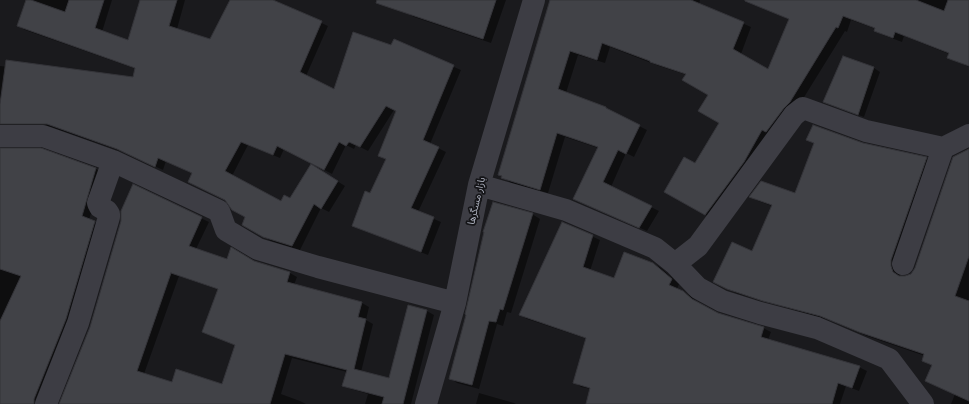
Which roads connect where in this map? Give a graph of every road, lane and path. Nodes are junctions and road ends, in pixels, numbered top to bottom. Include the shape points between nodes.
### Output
1 (534, 0) edge
2 (969, 135) edge
3 (0, 136) edge
4 (943, 148) junction
5 (114, 161) junction
6 (479, 186) junction
7 (675, 264) junction
8 (903, 264) dead end
9 (455, 303) junction
10 (46, 404) edge
11 (426, 404) edge
12 (923, 404) edge

1 - 6 street, بازار مسگرها
2 - 4 street
3 - 5 street via 43,136
4 - 7 street via 866,131 803,108 794,115 698,246
4 - 8 street
5 - 9 street via 220,211 226,230 258,249
5 - 10 street via 98,203 108,211 109,217 78,323
6 - 7 street via 566,210 655,248
6 - 9 street, بازار مسگرها
7 - 12 street via 698,288 722,301 818,328 889,359
9 - 11 street, بازار مسگرها

